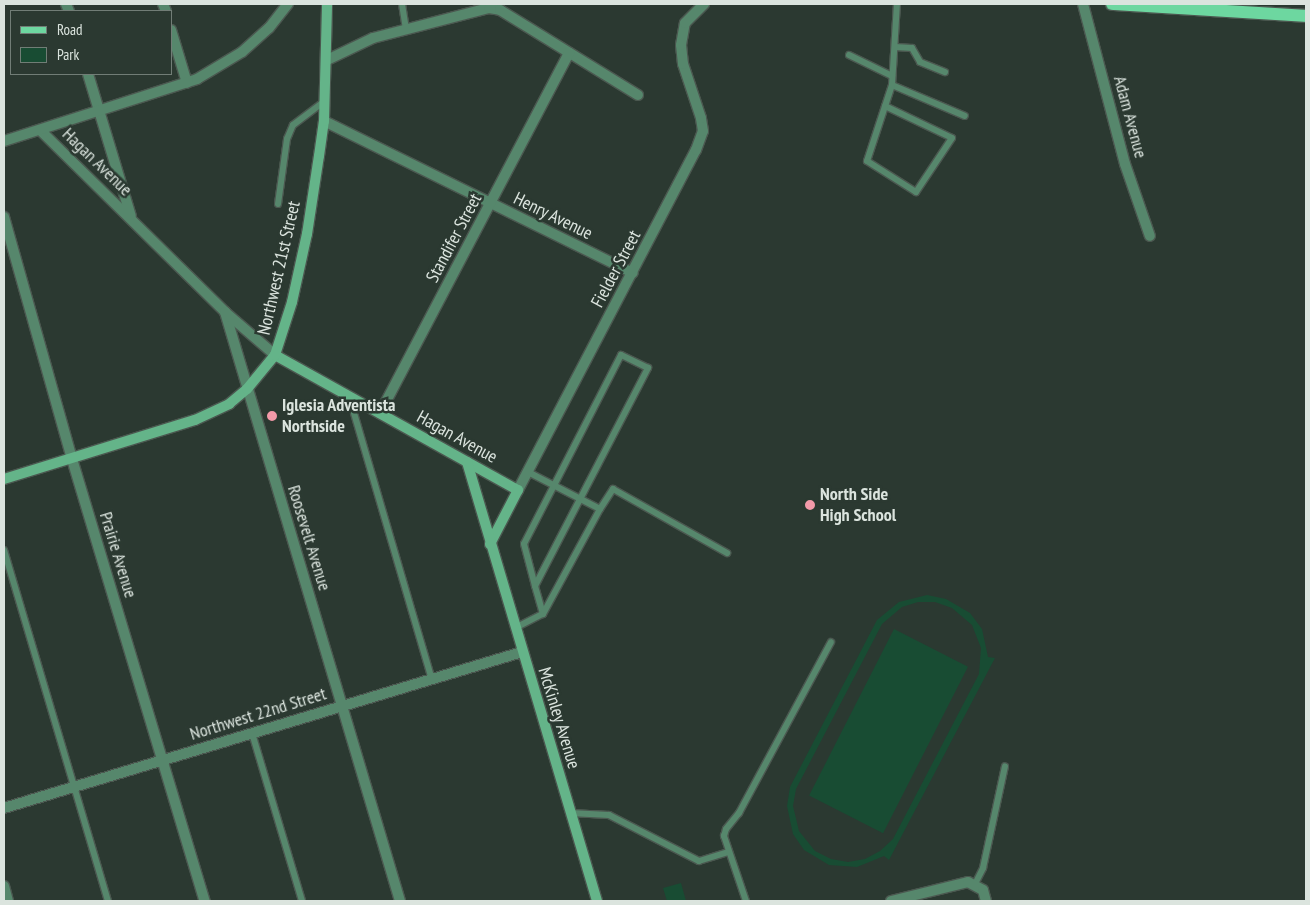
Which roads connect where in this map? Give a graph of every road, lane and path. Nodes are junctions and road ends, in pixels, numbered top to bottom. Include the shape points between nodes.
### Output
1 (288, 4) edge
2 (327, 4) edge
3 (402, 4) edge
4 (704, 4) edge
5 (897, 4) edge
6 (1083, 4) edge
7 (1112, 4) edge
8 (1306, 16) edge
9 (406, 29) junction
10 (172, 33) edge
11 (895, 47) junction
12 (569, 53) junction
13 (848, 55) dead end
14 (327, 60) junction
15 (945, 72) dead end
16 (88, 75) edge
17 (892, 76) junction
18 (187, 82) junction
19 (892, 85) junction
20 (638, 95) dead end
21 (325, 101) junction
22 (885, 106) junction
23 (99, 111) junction
24 (965, 116) dead end
25 (324, 121) junction
26 (40, 130) junction
27 (4, 141) edge
28 (490, 203) junction
29 (278, 204) dead end
30 (4, 217) edge
31 (131, 217) junction
32 (1150, 236) dead end
33 (633, 273) junction
34 (225, 312) junction
35 (275, 355) junction
36 (247, 389) junction
37 (349, 396) junction
38 (380, 413) junction
39 (72, 459) junction
40 (467, 462) junction
41 (528, 472) junction
42 (4, 479) edge
43 (554, 486) junction
44 (518, 490) junction
45 (580, 499) junction
46 (600, 509) junction
47 (490, 544) junction
48 (4, 550) edge
49 (727, 553) dead end
50 (535, 586) junction
51 (543, 614) junction
52 (515, 628) junction
53 (831, 642) dead end
54 (522, 652) junction
55 (432, 679) junction
56 (342, 706) junction
57 (252, 733) junction
58 (163, 760) junction
59 (1005, 766) dead end
60 (72, 787) junction
61 (4, 808) edge
62 (570, 813) junction
63 (729, 852) junction
64 (972, 883) junction
65 (4, 886) edge
66 (8, 901) edge
67 (108, 901) edge
68 (205, 901) edge
69 (302, 901) edge
70 (400, 901) edge
71 (597, 901) edge
72 (746, 901) edge
73 (891, 901) edge
74 (986, 901) edge

1 - 18 street via 269,28 242,52
2 - 14 street, Northwest 21st Street
3 - 9 lane
4 - 33 street, Fielder Street via 685,23 681,45 683,64 703,131 687,171
5 - 11 lane
6 - 32 street, Adam Avenue via 1125,164
7 - 8 main road
9 - 12 street via 489,8 500,10
9 - 14 street via 373,38
10 - 18 street
11 - 15 lane via 912,48 920,62
11 - 17 lane
12 - 20 street
12 - 28 street, Standifer Street
13 - 17 lane
14 - 21 street, Northwest 21st Street
16 - 23 street
17 - 19 lane
18 - 23 street
19 - 22 lane
19 - 24 lane
21 - 25 street, Northwest 21st Street
21 - 29 lane via 293,126 287,140
22 - 22 lane via 867,161 916,192 952,138
23 - 26 street
23 - 31 street
25 - 28 street, Henry Avenue
25 - 35 street, Northwest 21st Street via 307,234 292,302
26 - 27 street
26 - 31 street, Hagan Avenue
28 - 33 street, Henry Avenue
28 - 38 street, Standifer Street
30 - 39 street, Prairie Avenue
31 - 34 street, Roosevelt Avenue
33 - 41 street, Fielder Street
34 - 35 street
34 - 36 street, Roosevelt Avenue
35 - 36 street, Northwest 21st Street
35 - 37 street, Hagan Avenue
36 - 39 street, Northwest 21st Street via 229,404 195,420
36 - 56 street, Roosevelt Avenue
37 - 38 street, Hagan Avenue
37 - 55 lane
38 - 40 street, Hagan Avenue
39 - 42 street, Northwest 21st Street
39 - 58 street, Prairie Avenue
40 - 44 street, Hagan Avenue
40 - 47 street, McKinley Avenue
41 - 43 lane
41 - 44 street, Fielder Street
43 - 45 lane
43 - 45 lane via 621,355 648,368
43 - 50 lane via 524,544
44 - 47 street, Fielder Street
45 - 46 lane
45 - 50 lane
46 - 49 lane via 612,489
46 - 51 lane
47 - 52 street, McKinley Avenue
48 - 60 lane
50 - 51 lane
51 - 52 lane
52 - 54 street, McKinley Avenue
53 - 63 lane via 739,812 726,830 724,836
54 - 55 street, Northwest 22nd Street
54 - 62 street, McKinley Avenue
55 - 56 street, Northwest 22nd Street
56 - 57 street, Northwest 22nd Street
56 - 70 street, Roosevelt Avenue
57 - 58 street, Northwest 22nd Street
57 - 69 lane
58 - 60 street, Northwest 22nd Street
58 - 68 street, Prairie Avenue
59 - 64 lane via 983,868
60 - 61 street, Northwest 22nd Street
60 - 67 lane
62 - 63 lane via 608,815 699,861
62 - 71 street, McKinley Avenue
63 - 72 lane
64 - 73 street
64 - 74 street via 983,890
65 - 66 street

